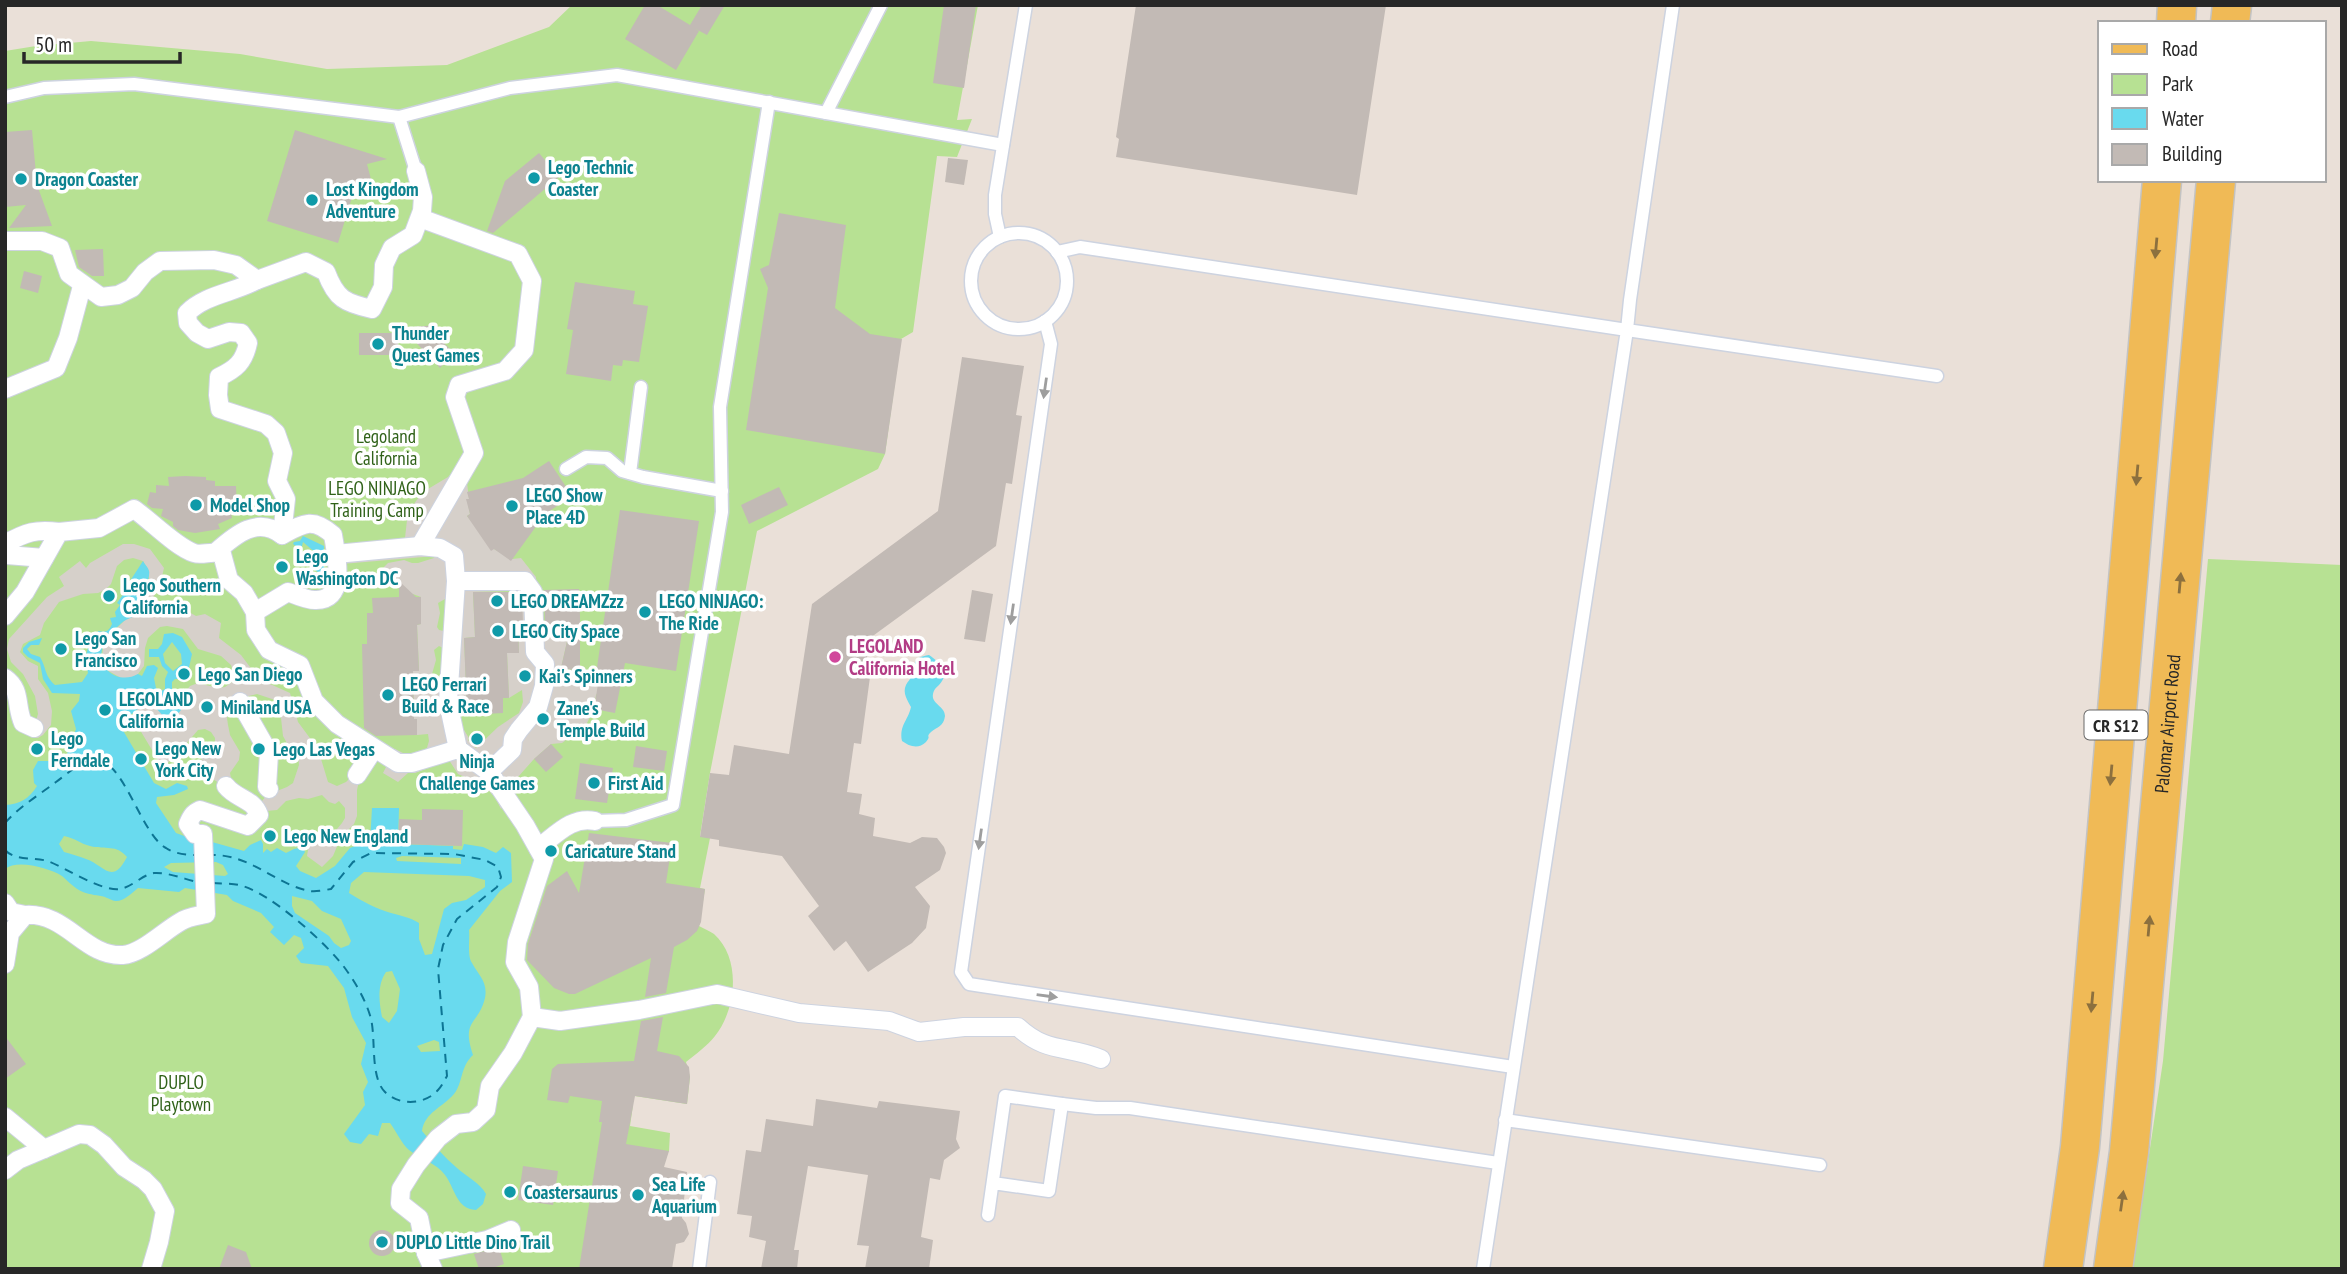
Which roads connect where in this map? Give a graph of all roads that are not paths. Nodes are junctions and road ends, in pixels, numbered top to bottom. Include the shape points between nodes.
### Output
1 (881, 5) edge
2 (1026, 5) edge
3 (1673, 5) edge
4 (5, 97) edge
5 (769, 102) junction
6 (826, 113) junction
7 (399, 117) junction
8 (1003, 145) junction
9 (415, 171) joint
10 (2162, 182) edge
11 (2216, 182) edge
12 (420, 218) junction
13 (1000, 237) junction
14 (5, 241) edge
15 (1057, 252) junction
16 (257, 280) junction
17 (82, 286) junction
18 (1045, 321) junction
19 (1627, 330) junction
20 (1937, 376) dead end
21 (641, 387) dead end
22 (5, 388) edge
23 (566, 469) dead end
24 (630, 473) junction
25 (722, 491) junction
26 (59, 532) junction
27 (282, 534) junction
28 (5, 544) edge
29 (420, 546) junction
30 (5, 551) edge
31 (216, 552) junction
32 (336, 554) junction
33 (44, 558) junction
34 (456, 581) junction
35 (255, 612) junction
36 (5, 616) edge
37 (5, 678) edge
38 (240, 702) dead end
39 (34, 728) dead end
40 (374, 749) junction
41 (458, 749) junction
42 (489, 772) junction
43 (357, 775) dead end
44 (226, 786) dead end
45 (268, 789) dead end
46 (595, 821) joint
47 (538, 848) junction
48 (5, 903) edge
49 (25, 915) junction
50 (5, 964) edge
51 (532, 1017) junction
52 (1101, 1059) dead end
53 (1513, 1067) junction
54 (1062, 1104) junction
55 (5, 1117) edge
56 (1505, 1120) junction
57 (44, 1149) junction
58 (1498, 1163) junction
59 (1820, 1165) dead end
60 (5, 1170) edge
61 (710, 1182) dead end
62 (993, 1183) junction
63 (988, 1215) dead end
64 (511, 1230) dead end
65 (430, 1261) edge
66 (151, 1269) edge
67 (699, 1269) edge
68 (1483, 1269) edge
69 (2063, 1269) edge
70 (2113, 1269) edge

1 - 6 lane
2 - 8 lane
3 - 19 lane
4 - 7 lane via 44,88 134,83
5 - 6 lane
5 - 7 lane via 617,75 510,88
5 - 25 lane via 720,407
6 - 8 lane
7 - 9 lane
8 - 13 lane via 995,195
9 - 12 street via 423,197
10 -> 69 main road, CR S12 via 2080,1147
70 -> 11 main road, Palomar Airport Road / CR S12 via 2129,1152
12 - 16 street via 413,235 392,248 372,309 351,304 333,291 326,272 306,262
12 - 29 street via 518,254 531,281 524,350 505,371 459,385 455,397 474,453
13 - 15 lane via 1031,235
13 - 18 lane via 977,257 972,271 974,301 982,313 1005,328 1033,328
14 - 17 street via 43,240 60,248 69,274
15 - 18 lane via 1067,282 1057,311
15 - 19 lane via 1080,247
16 - 17 street via 236,265 182,260 160,261 118,295 101,297
16 - 27 street via 198,303 187,313 187,323 208,339 241,333 248,343 239,366 219,376 220,409 267,424 276,433 283,453 277,481 286,499
17 - 22 street via 56,368
18 -> 53 lane via 1051,344 961,972 970,984
19 - 20 lane
19 - 53 lane
21 - 24 lane
23 - 24 lane via 586,457 607,458
24 - 25 lane
25 - 46 lane via 673,805 626,820
26 - 28 street via 39,530
26 - 31 street via 99,528 134,509 195,554
26 - 33 street
27 - 31 street via 273,527 248,528
27 - 32 street via 304,523 322,525 333,535
29 - 32 street
29 - 34 street via 440,548 454,556
30 - 33 street via 7,555
31 - 35 street via 222,554 229,580
32 - 35 street via 338,582 326,598 314,601 288,592
33 - 36 street via 26,592
34 - 41 street via 448,702
34 - 42 street via 525,581 533,592 535,652 545,664 544,686 538,707 513,739 512,750
35 - 40 street via 256,629 269,650 300,665 314,701 337,724
37 - 39 street via 17,693 23,723
38 - 45 street via 269,753
40 - 41 street via 398,762 412,763
40 - 43 street
41 - 42 street
42 - 47 street
44 - 49 street via 257,807 259,815 248,826 200,810 188,824 195,834 203,832 206,914 182,920 127,955 103,954 57,922
46 - 47 street via 574,820
47 - 51 street via 544,859 515,962 529,987
48 - 49 street via 11,912
49 - 50 street via 10,933
51 - 52 street via 560,1021 717,994 799,1013 889,1021 919,1032 1018,1027 1031,1040 1049,1047
51 - 65 street via 490,1086 486,1110 473,1122 456,1124 438,1138 401,1189 400,1203 419,1218
53 - 56 lane
54 - 58 lane via 1143,1110
54 - 62 lane via 1049,1191
54 - 62 lane via 1005,1096
55 - 57 street
56 - 58 lane
56 - 59 lane
57 - 60 street
57 - 66 street via 79,1134 90,1136 153,1189 164,1211
58 - 68 lane
61 - 67 lane
62 - 63 lane
64 - 65 street

